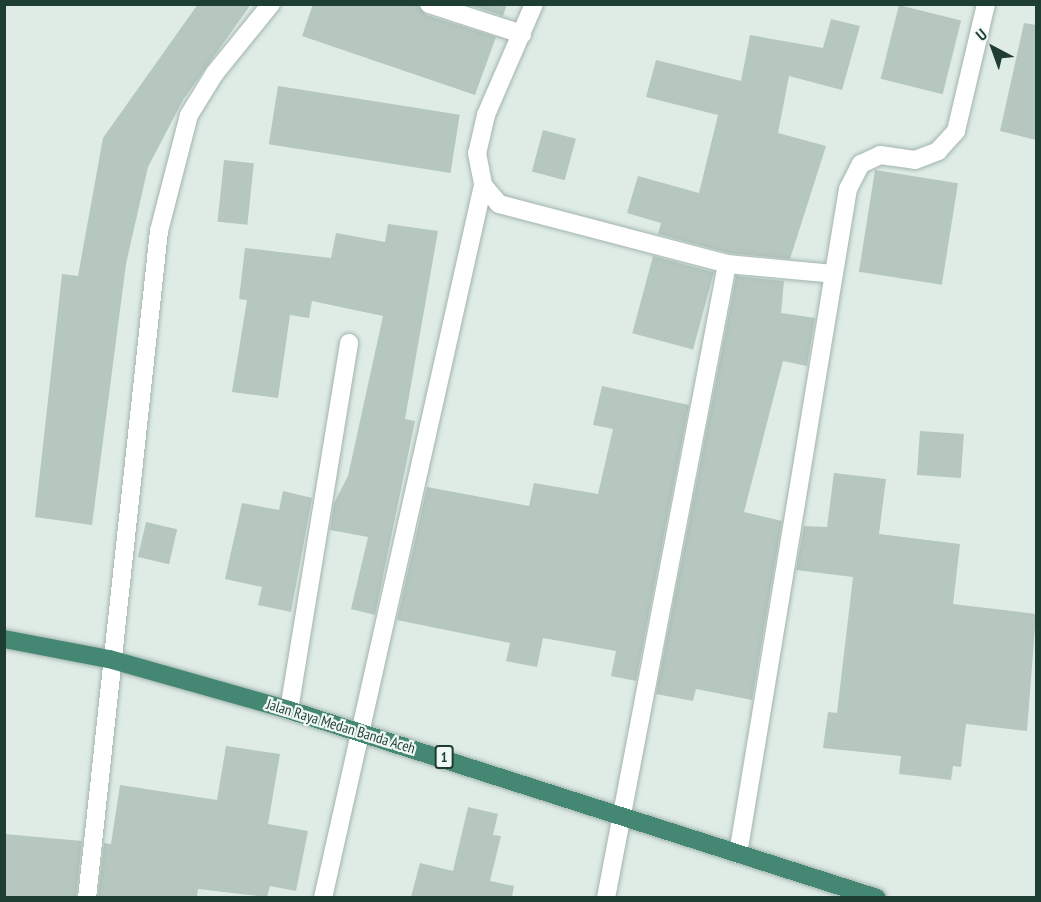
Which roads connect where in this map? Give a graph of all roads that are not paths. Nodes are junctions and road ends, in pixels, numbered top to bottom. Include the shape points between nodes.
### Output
1 (271, 4) edge
2 (429, 4) edge
3 (534, 4) edge
4 (986, 4) edge
5 (522, 34) junction
6 (483, 185) junction
7 (727, 264) junction
8 (834, 274) junction
9 (350, 343) dead end
10 (4, 639) edge
11 (109, 659) junction
12 (289, 710) junction
13 (360, 731) junction
14 (621, 816) junction
15 (738, 854) junction
16 (87, 897) edge
17 (323, 897) edge
18 (606, 897) edge
19 (877, 897) edge

1 - 11 street via 215,73 189,115 173,168 156,254
2 - 5 street
3 - 5 street
4 - 8 street via 956,131 938,151 915,160 880,155 861,164 848,189
5 - 6 street via 486,115 477,153
6 - 7 street via 499,204
6 - 13 street
7 - 8 street
7 - 14 street
8 - 15 street
9 - 12 street
10 - 11 highway, Jalan Raya Medan Banda Aceh / 1
11 - 12 highway, Jalan Raya Medan Banda Aceh / 1
11 - 16 street
12 - 13 highway, Jalan Raya Medan Banda Aceh / 1
13 - 14 highway, Jalan Raya Medan Banda Aceh / 1
13 - 17 street
14 - 15 highway, Jalan Raya Medan Banda Aceh / 1
14 - 18 street
15 - 19 highway, Jalan Raya Medan Banda Aceh / 1

